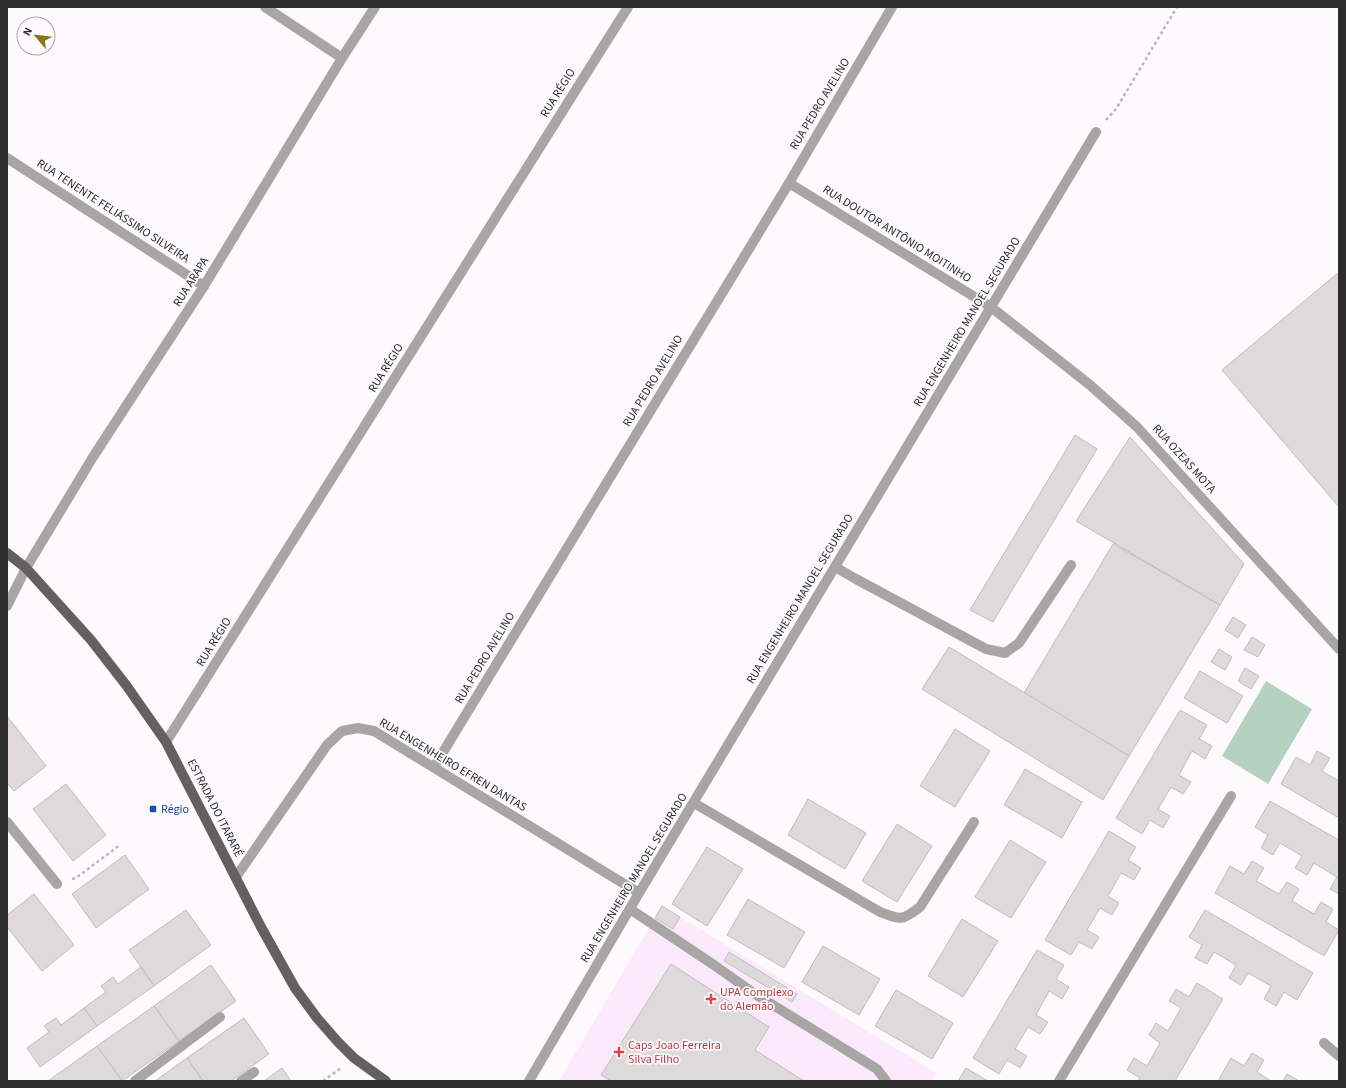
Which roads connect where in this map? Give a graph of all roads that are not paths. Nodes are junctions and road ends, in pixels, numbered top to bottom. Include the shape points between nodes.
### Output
1 (265, 7) edge
2 (374, 7) edge
3 (628, 7) edge
4 (892, 7) edge
5 (342, 58) junction
6 (1096, 132) road end
7 (7, 158) edge
8 (789, 183) junction
9 (204, 286) junction
10 (991, 307) junction
11 (7, 553) edge
12 (1071, 565) dead end
13 (835, 567) junction
14 (26, 568) junction
15 (7, 606) edge
16 (1339, 649) edge
17 (166, 742) junction
18 (434, 768) junction
19 (1231, 796) dead end
20 (694, 803) junction
21 (7, 822) edge
22 (974, 822) dead end
23 (236, 877) junction
24 (57, 884) road end
25 (639, 893) junction
26 (630, 909) junction
27 (220, 1017) dead end
28 (1324, 1043) dead end
29 (1339, 1056) edge
30 (254, 1072) dead end
31 (383, 1080) edge
32 (135, 1081) edge
33 (241, 1081) edge
34 (529, 1081) edge
35 (886, 1081) edge
36 (1059, 1081) edge

1 - 5 street
2 - 5 street, RUA ARAPA
3 - 17 street, RUA RÉGIO
4 - 8 street, RUA PEDRO AVELINO
5 - 9 street, RUA ARAPA
6 - 10 street, RUA ENGENHEIRO MANOEL SEGURADO
7 - 9 street, RUA TENENTE FELIÁSSIMO SILVEIRA
8 - 10 street, RUA DOUTOR ANTÔNIO MOITINHO
8 - 18 street, RUA PEDRO AVELINO
9 - 14 street, RUA ARAPA via 93,457
10 - 13 street, RUA ENGENHEIRO MANOEL SEGURADO
10 - 16 street, RUA OZEAS MOTA via 1137,427
11 - 14 main road, ESTRADA DO ITARARÉ
12 - 13 street via 1019,643 1005,653 986,649
13 - 20 street, RUA ENGENHEIRO MANOEL SEGURADO
14 - 15 street, RUA ARAPA
14 - 17 main road, ESTRADA DO ITARARÉ via 91,640
17 - 23 main road, ESTRADA DO ITARARÉ
18 - 23 street, RUA ENGENHEIRO EFREN DANTAS via 374,731 358,728 342,731 327,745
18 - 25 street, RUA ENGENHEIRO EFREN DANTAS
19 - 36 street
20 - 22 street via 896,919 908,916 920,907
20 - 25 street, RUA ENGENHEIRO MANOEL SEGURADO
21 - 24 street
23 - 31 main road, ESTRADA DO ITARARÉ via 299,994 338,1042
25 - 26 street, RUA ENGENHEIRO MANOEL SEGURADO
26 - 34 street, RUA ENGENHEIRO MANOEL SEGURADO
26 - 35 street via 754,994 877,1069
27 - 32 street
28 - 29 street
30 - 33 street

